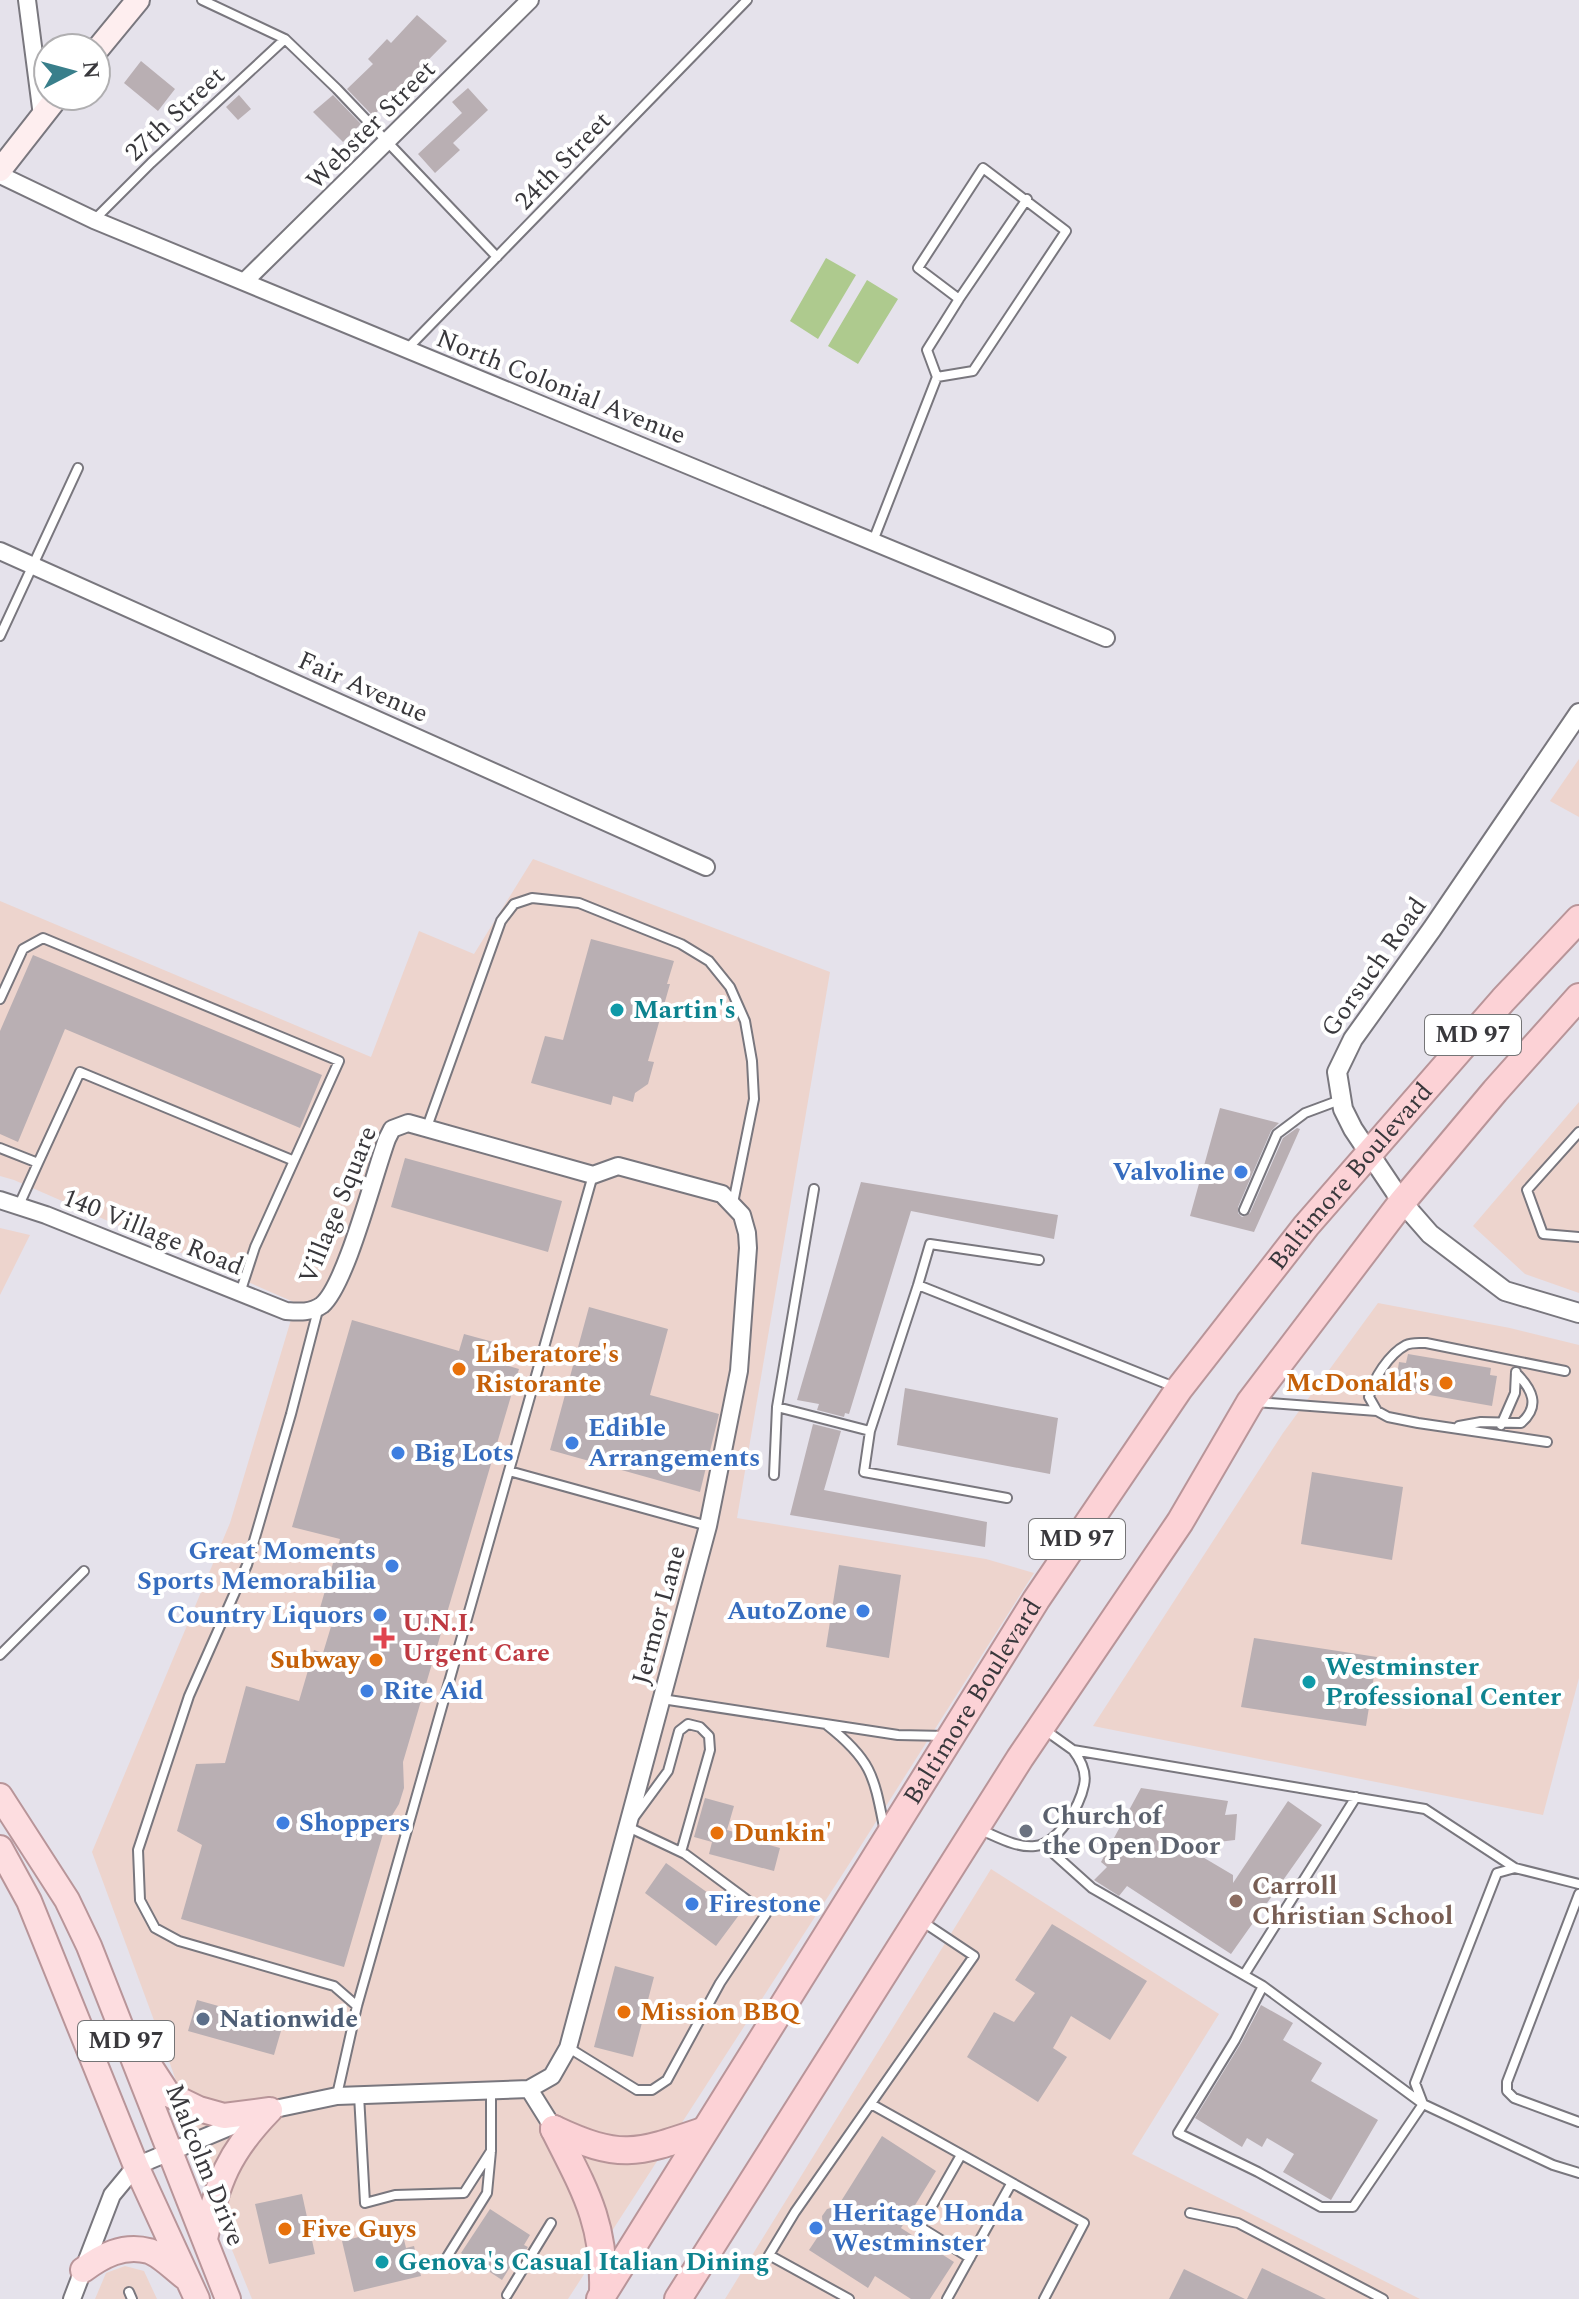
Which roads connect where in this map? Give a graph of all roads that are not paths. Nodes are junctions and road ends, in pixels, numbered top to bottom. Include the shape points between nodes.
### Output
1 (27, 0) edge
2 (138, 0) edge
3 (202, 0) edge
4 (530, 0) edge
5 (747, 0) edge
6 (112, 32) edge
7 (285, 39) junction
8 (45, 112) edge
9 (42, 116) junction
10 (387, 142) junction
11 (0, 172) edge
12 (1027, 199) junction
13 (94, 220) junction
14 (497, 257) junction
15 (244, 282) junction
16 (959, 299) junction
17 (407, 350) junction
18 (937, 377) junction
19 (78, 468) dead end
20 (873, 541) junction
21 (0, 551) edge
22 (34, 567) junction
23 (0, 636) edge
24 (1106, 638) dead end
25 (1579, 713) edge
26 (706, 867) dead end
27 (1579, 919) edge
28 (1579, 997) edge
29 (0, 999) edge
30 (1341, 1100) junction
31 (427, 1127) junction
32 (1579, 1132) edge
33 (0, 1148) edge
34 (1369, 1153) junction
35 (292, 1160) junction
36 (38, 1163) junction
37 (593, 1175) junction
38 (814, 1189) dead end
39 (0, 1200) edge
40 (1402, 1202) junction
41 (733, 1203) junction
42 (19, 1205) junction
43 (1244, 1210) dead end
44 (1579, 1237) edge
45 (1039, 1260) dead end
46 (918, 1285) junction
47 (240, 1293) junction
48 (318, 1307) junction
49 (286, 1311) joint
50 (1579, 1313) edge
51 (1512, 1360) junction
52 (1565, 1371) dead end
53 (1516, 1373) junction
54 (1179, 1389) junction
55 (1250, 1402) junction
56 (777, 1407) junction
57 (1377, 1411) junction
58 (1501, 1425) junction
59 (1450, 1427) junction
60 (870, 1431) junction
61 (1547, 1442) dead end
62 (509, 1471) junction
63 (774, 1475) dead end
64 (1007, 1498) dead end
65 (708, 1526) junction
66 (84, 1571) dead end
67 (0, 1655) edge
68 (661, 1698) junction
69 (826, 1725) junction
70 (1041, 1727) junction
71 (951, 1737) junction
72 (1073, 1750) junction
73 (0, 1796) edge
74 (1356, 1797) junction
75 (627, 1827) junction
76 (976, 1828) junction
77 (887, 1839) junction
78 (1043, 1844) junction
79 (0, 1848) edge
80 (681, 1852) junction
81 (1515, 1868) junction
82 (1579, 1884) edge
83 (1579, 1894) edge
84 (1575, 1917) edge
85 (919, 1919) junction
86 (1244, 1975) junction
87 (1263, 1986) junction
88 (357, 2006) junction
89 (122, 2031) junction
90 (568, 2048) junction
91 (529, 2089) junction
92 (491, 2091) junction
93 (359, 2095) junction
94 (337, 2096) junction
95 (871, 2104) junction
96 (1423, 2104) junction
97 (270, 2110) junction
98 (1579, 2122) edge
99 (554, 2129) junction
100 (703, 2131) junction
101 (491, 2151) junction
102 (170, 2152) junction
103 (961, 2155) junction
104 (136, 2166) junction
105 (1579, 2173) edge
106 (1011, 2184) junction
107 (1190, 2213) dead end
108 (551, 2223) dead end
109 (205, 2239) junction
110 (970, 2258) junction
111 (442, 2265) dead end
112 (78, 2289) edge
113 (193, 2290) edge
114 (507, 2295) dead end
115 (602, 2296) edge
116 (228, 2299) edge
117 (678, 2299) edge
118 (849, 2299) edge
119 (947, 2299) edge
120 (1044, 2299) edge
121 (1383, 2299) edge

1 - 9 street
2 - 6 main road
3 - 7 lane
4 - 10 street, Webster Street
5 - 14 lane, 24th Street
7 - 10 lane
7 - 13 lane, 27th Street
8 - 9 main road
9 - 11 main road
10 - 14 lane
10 - 15 street, Webster Street
11 - 13 street, North Colonial Avenue
12 - 16 lane
12 - 16 lane via 983,168 918,268
12 - 18 lane via 1066,231 973,371
13 - 15 street, North Colonial Avenue
14 - 17 lane, 24th Street
15 - 17 street, North Colonial Avenue
16 - 18 lane via 927,350
17 - 20 street, North Colonial Avenue
18 - 20 lane
19 - 22 lane
20 - 24 street, North Colonial Avenue
21 - 22 street, Fair Avenue
22 - 23 lane
22 - 26 street, Fair Avenue
25 - 30 street, Gorsuch Road via 1353,1039 1337,1072
27 - 34 highway, Baltimore Boulevard / MD 97
28 - 40 highway, MD 97
29 - 35 lane via 23,949 43,938 339,1061
30 - 34 street, Gorsuch Road
30 - 43 lane via 1305,1113 1277,1134
31 - 37 street, Village Square
31 - 41 lane via 501,921 514,904 532,898 579,903 681,944 709,961 730,987 745,1021 754,1099
31 - 48 street, Village Square via 408,1123 392,1129 337,1287
32 - 44 lane via 1527,1190 1543,1234
33 - 36 lane
34 - 40 street, Gorsuch Road
34 - 54 highway, Baltimore Boulevard / MD 97
35 - 36 lane via 80,1072
35 - 47 lane
36 - 42 lane
37 - 41 street, Village Square via 618,1166 722,1194
37 - 62 lane
38 - 56 lane
39 - 42 street, 140 Village Road
40 - 50 street, Gorsuch Road via 1430,1234 1490,1282
40 - 55 highway, MD 97
41 - 65 street, Jermor Lane via 742,1215 748,1248 739,1371
42 - 47 street, 140 Village Road
45 - 46 lane via 930,1244
46 - 54 lane
46 - 60 lane
47 - 49 street, 140 Village Road
48 - 49 street, Village Square via 303,1313
48 - 88 lane via 247,1565 189,1696 138,1850 140,1900 155,1928 179,1941 334,1986
51 - 52 lane
51 - 53 lane
51 - 57 lane via 1408,1343 1373,1382 1369,1397
53 - 58 lane via 1515,1393
53 - 58 lane via 1532,1391 1533,1406 1521,1423
54 - 71 highway, Baltimore Boulevard / MD 97
55 - 57 lane
55 - 70 highway, MD 97 via 1180,1522
56 - 60 lane
56 - 63 lane
57 - 59 lane
58 - 59 lane
59 - 61 lane
60 - 64 lane via 864,1472
62 - 65 lane
62 - 88 lane
65 - 68 street, Jermor Lane
66 - 67 lane
68 - 69 lane
68 - 75 street, Jermor Lane
69 - 71 lane
69 - 77 lane via 864,1760
70 - 72 lane
70 - 76 highway, MD 97
71 - 77 highway, Baltimore Boulevard / MD 97
72 - 74 lane
72 - 78 lane via 1085,1784 1071,1813
73 - 89 main road, Malcolm Drive / MD 97 via 67,1900
74 - 81 lane via 1425,1809
74 - 86 lane
75 - 80 lane
75 - 80 lane via 668,1771 679,1731 688,1724 700,1727 709,1736 710,1750
75 - 90 street, Jermor Lane
76 - 78 lane via 1013,1843
76 - 85 highway, MD 97
77 - 100 highway, Baltimore Boulevard / MD 97
78 - 86 lane via 1092,1888
79 - 104 main road, MD 97 via 54,1958
80 - 90 lane via 766,1914 720,1983 667,2080 652,2090 637,2090
81 - 82 lane
81 - 96 lane via 1497,1873 1415,2083
83 - 84 lane
84 - 98 lane via 1507,2091
85 - 95 lane via 974,1956
85 - 117 highway, MD 97
86 - 87 lane
87 - 96 lane
87 - 96 lane via 1178,2133 1321,2207 1353,2207
88 - 94 lane
89 - 97 main road via 168,2094 224,2116
89 - 102 main road, Malcolm Drive / MD 97
90 - 91 street, Jermor Lane via 552,2076
91 - 92 street
91 - 99 street
92 - 93 street
92 - 101 lane
93 - 94 street
93 - 101 lane via 365,2203 395,2195 464,2193
94 - 97 street
95 - 103 lane
95 - 118 lane via 769,2255
96 - 105 lane
97 - 102 street
97 - 109 main road via 228,2162
99 - 100 highway via 586,2144 623,2151
99 - 115 highway via 599,2226
100 - 115 highway, Baltimore Boulevard / MD 97
101 - 111 lane via 487,2193
102 - 104 street
102 - 109 main road, Malcolm Drive / MD 97
103 - 106 lane
103 - 110 lane via 920,2227
104 - 112 street via 112,2195
104 - 113 main road, MD 97
106 - 110 lane
106 - 120 lane via 1084,2223
107 - 121 lane via 1238,2223
108 - 114 lane
109 - 116 main road, Malcolm Drive / MD 97
110 - 119 lane
112 - 113 main road via 106,2253 125,2250 150,2251

